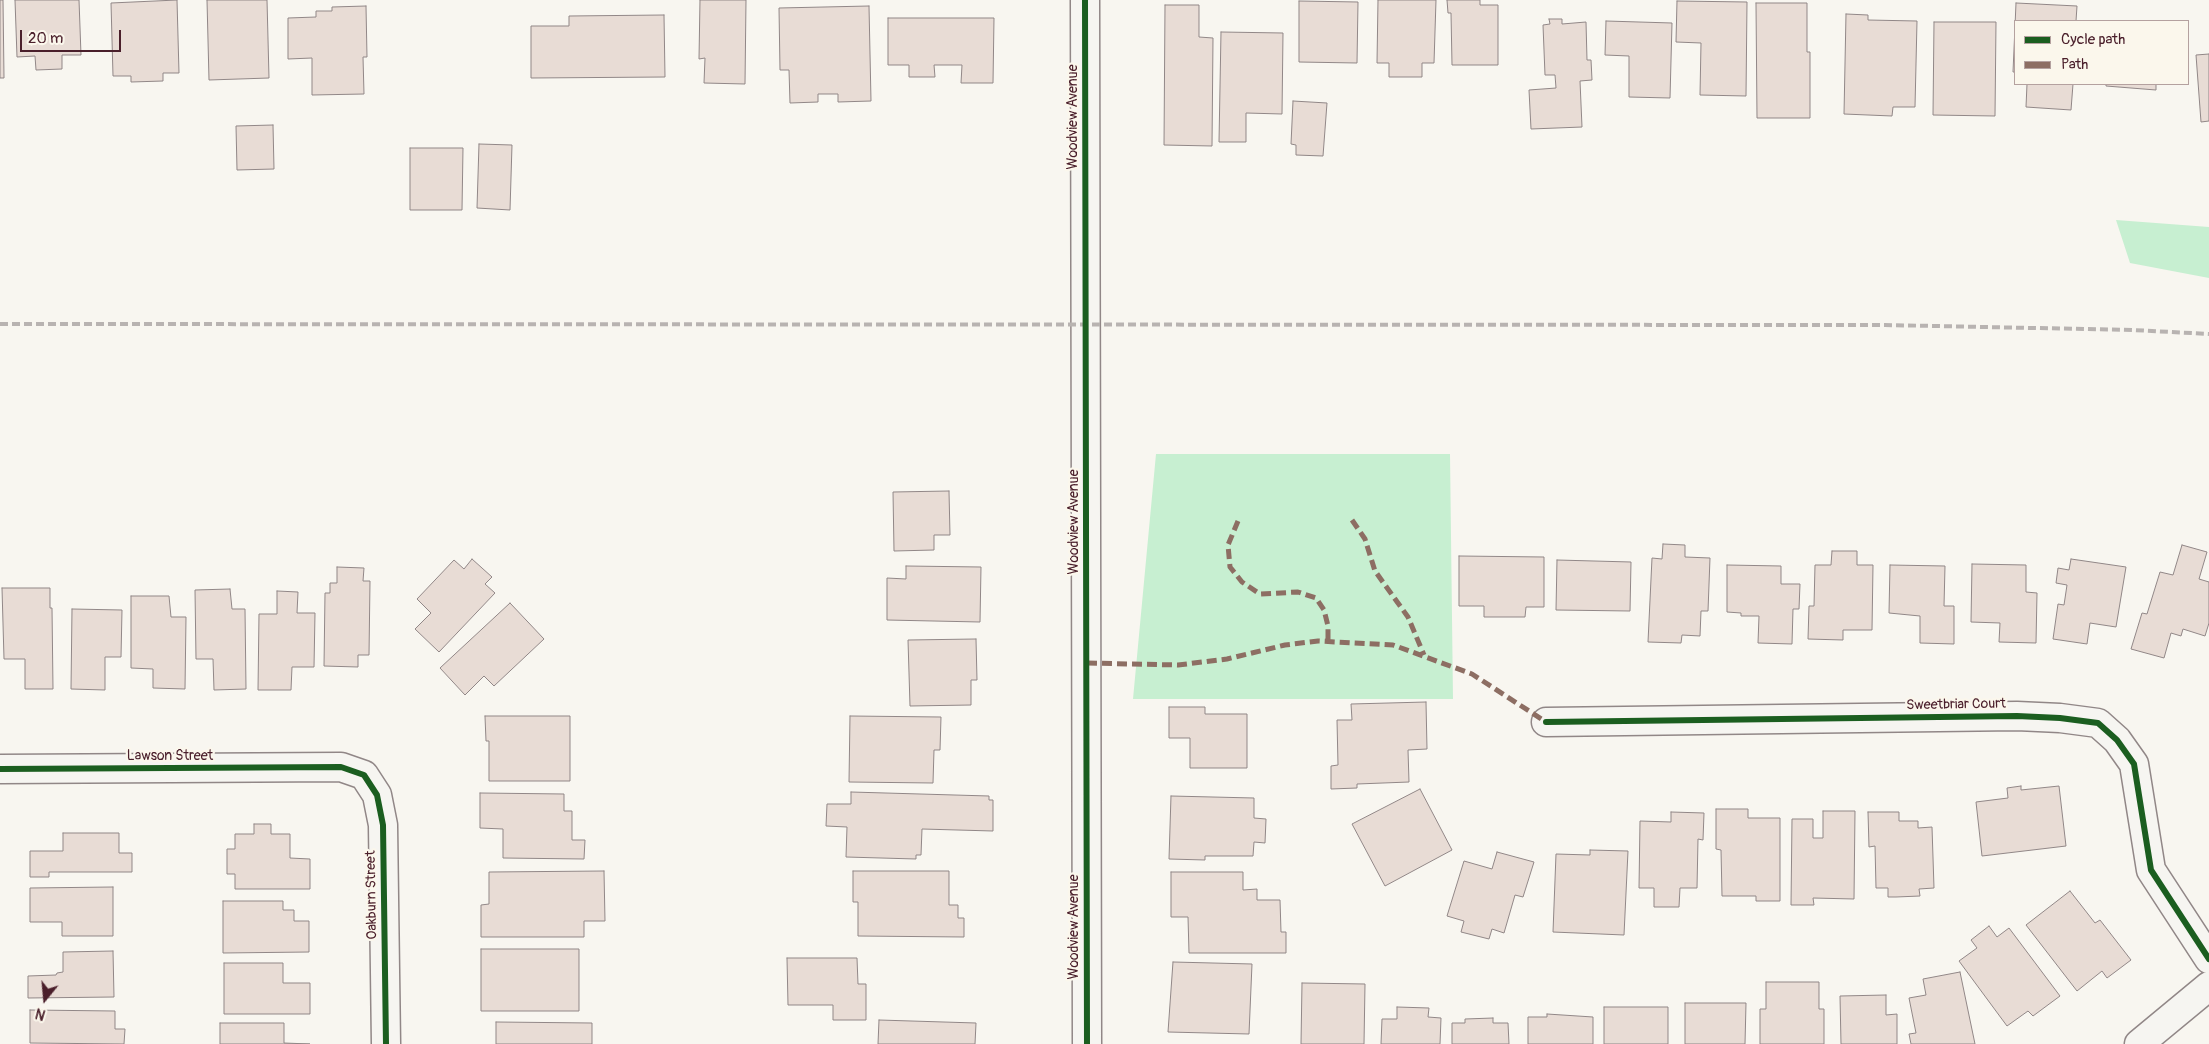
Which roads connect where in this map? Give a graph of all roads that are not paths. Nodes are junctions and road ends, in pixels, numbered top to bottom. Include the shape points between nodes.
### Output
1 (1085, 0) edge
2 (1546, 722) dead end
3 (341, 767) joint
4 (0, 769) edge
5 (2209, 959) edge
6 (2209, 986) edge
7 (386, 1044) edge
8 (1087, 1044) edge
9 (2139, 1044) edge

1 - 8 street, Woodview Avenue
2 - 5 street, Sweetbriar Court via 2017,716 2098,723 2117,740 2134,764 2151,870
3 - 4 street, Lawson Street
3 - 7 street, Oakburn Street via 364,775 377,794 383,825
6 - 9 street

